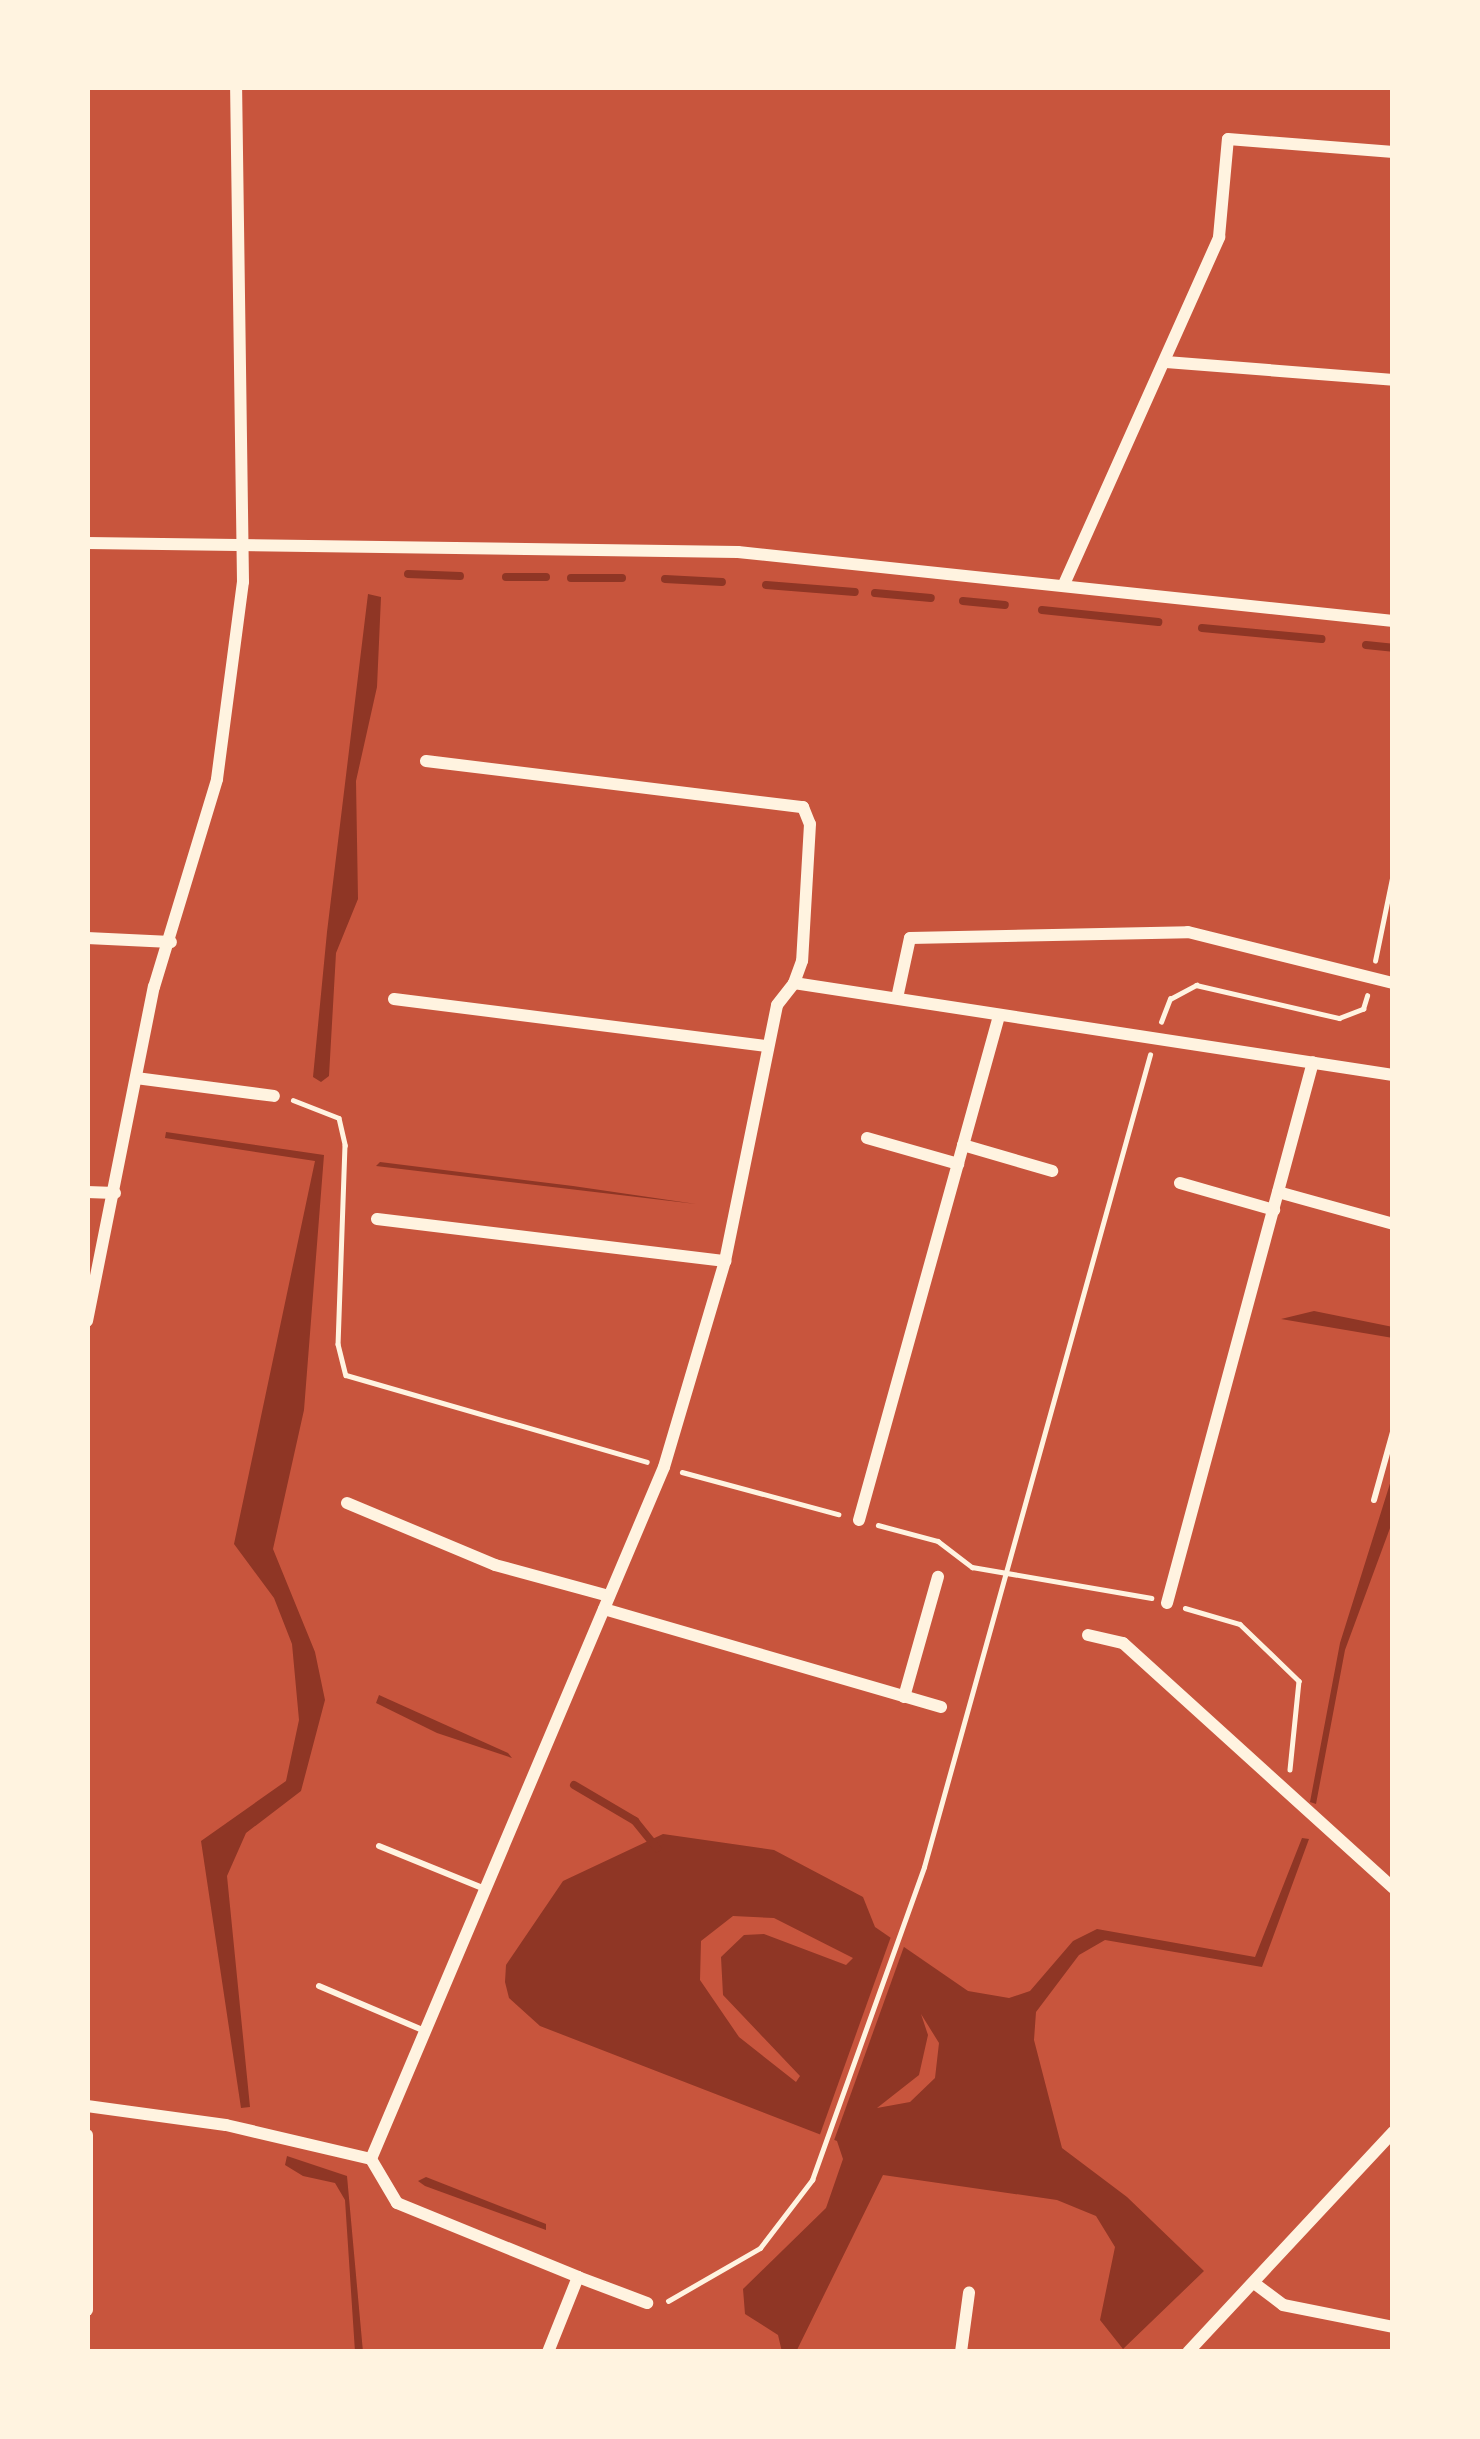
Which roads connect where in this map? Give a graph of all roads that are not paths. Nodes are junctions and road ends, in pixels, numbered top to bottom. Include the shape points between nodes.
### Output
1 (236, 87) edge
2 (1393, 152) edge
3 (1166, 362) junction
4 (1393, 380) edge
5 (244, 541) junction
6 (87, 543) edge
7 (1065, 583) junction
8 (1393, 621) edge
9 (426, 761) dead end
10 (87, 938) edge
11 (171, 942) junction
12 (794, 982) junction
13 (1393, 983) edge
14 (897, 998) junction
15 (394, 999) dead end
16 (999, 1016) junction
17 (767, 1046) junction
18 (1313, 1062) junction
19 (1393, 1075) edge
20 (136, 1078) junction
21 (274, 1096) road end
22 (867, 1138) dead end
23 (963, 1145) junction
24 (958, 1164) junction
25 (1052, 1171) dead end
26 (1180, 1183) dead end
27 (87, 1192) edge
28 (1278, 1192) junction
29 (115, 1193) junction
30 (1274, 1210) junction
31 (377, 1219) dead end
32 (1393, 1223) edge
33 (725, 1261) junction
34 (87, 1321) edge
35 (1393, 1432) edge
36 (1374, 1500) dead end
37 (347, 1503) dead end
38 (859, 1520) road end
39 (938, 1577) dead end
40 (607, 1603) junction
41 (1167, 1603) road end
42 (1088, 1635) dead end
43 (904, 1697) junction
44 (941, 1707) dead end
45 (379, 1846) dead end
46 (485, 1888) junction
47 (1393, 1888) edge
48 (319, 1986) dead end
49 (425, 2031) junction
50 (87, 2106) edge
51 (1393, 2132) edge
52 (87, 2135) edge
53 (371, 2159) junction
54 (578, 2277) junction
55 (1254, 2283) junction
56 (969, 2293) dead end
57 (647, 2303) road end
58 (87, 2310) edge
59 (1393, 2326) edge
60 (548, 2352) edge
61 (961, 2352) edge
62 (1187, 2352) edge

1 - 5 street
2 - 3 street via 1228,139 1219,238
3 - 4 street
3 - 7 street
5 - 6 street
5 - 7 street via 738,552
5 - 11 street via 217,779
7 - 8 street
9 - 12 street via 802,807 810,824
10 - 11 street
11 - 20 street
12 - 14 street
12 - 17 street via 777,1004
13 - 14 street via 1188,932 910,938
14 - 16 street
15 - 17 street
16 - 18 street
16 - 23 street
17 - 33 street
18 - 19 street
18 - 28 street
20 - 21 street
20 - 29 street
22 - 24 street
23 - 24 street
23 - 25 street
24 - 38 street
26 - 30 street
27 - 29 street
28 - 30 street
28 - 32 street
29 - 34 street
30 - 41 street
31 - 33 street
33 - 40 street via 664,1467
35 - 36 lane
37 - 40 street
39 - 43 street
40 - 43 street
40 - 46 street
42 - 47 street via 1123,1643
43 - 44 street
45 - 46 lane
46 - 49 street
48 - 49 lane
49 - 53 street
50 - 53 street via 226,2125
51 - 55 street
52 - 58 street
53 - 54 street via 397,2203
54 - 57 street
54 - 60 street
55 - 59 street via 1283,2305
55 - 62 street
56 - 61 street

